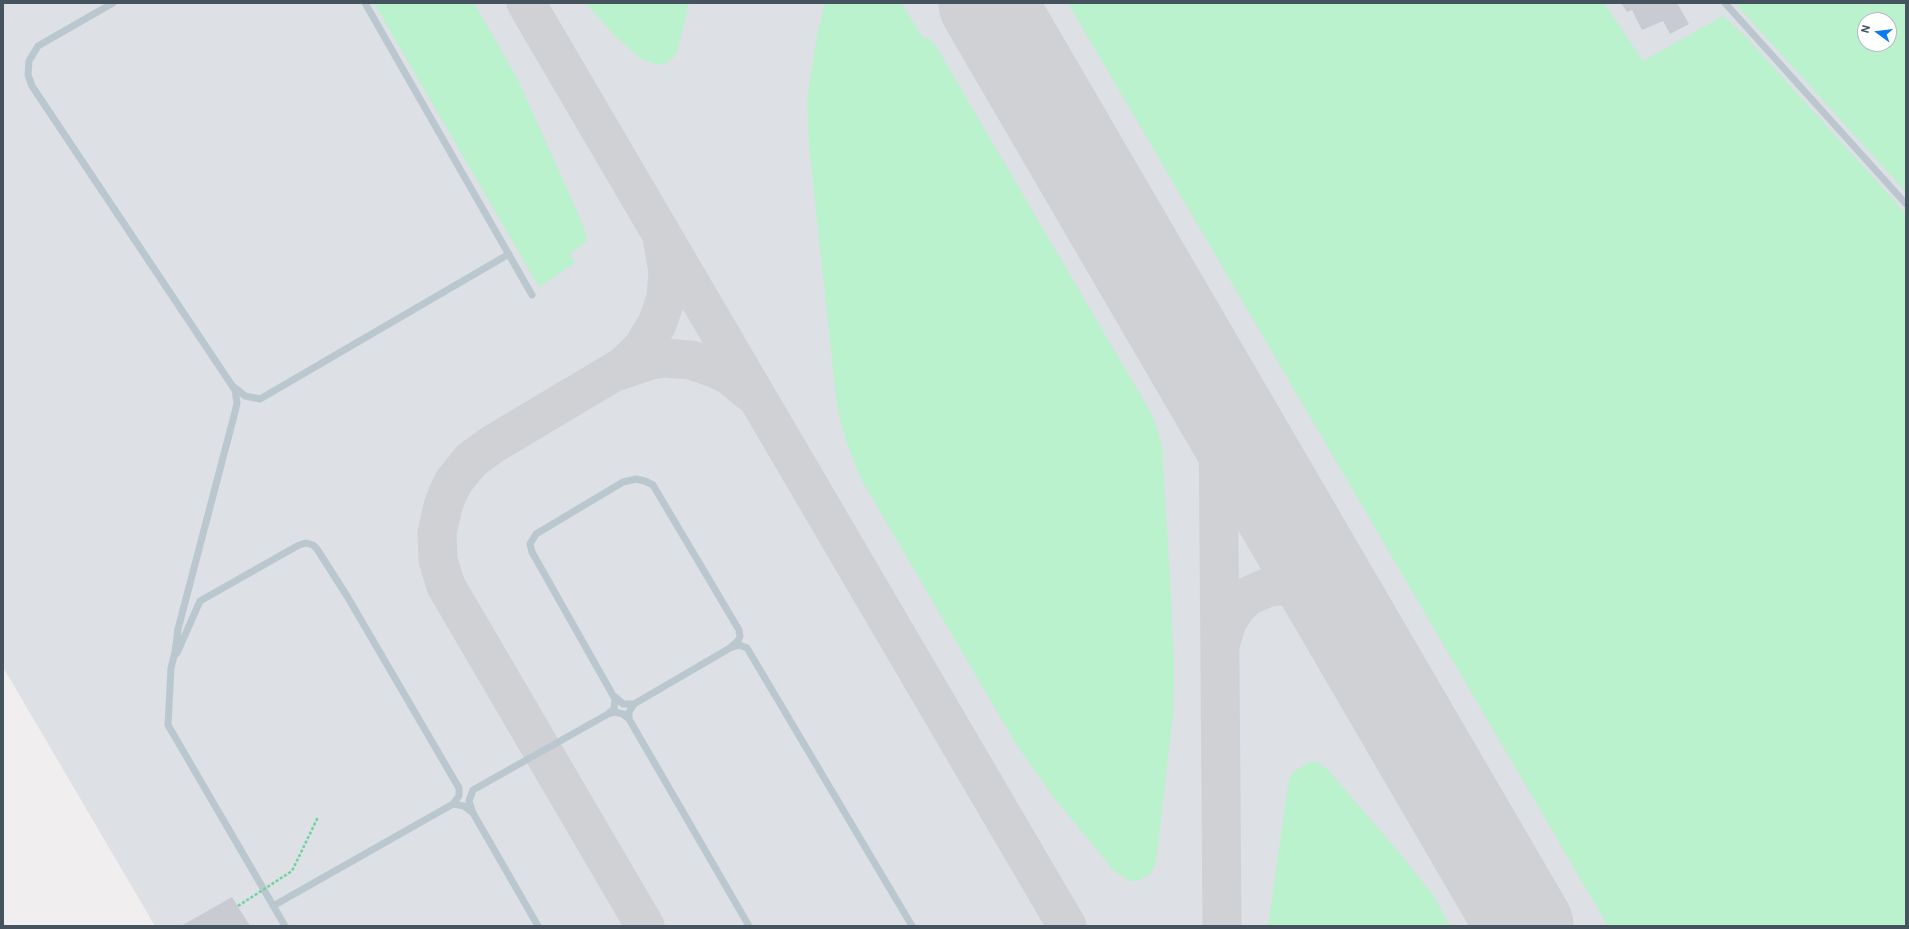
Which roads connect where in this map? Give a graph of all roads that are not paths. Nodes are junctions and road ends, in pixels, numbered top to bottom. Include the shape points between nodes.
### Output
1 (113, 3) edge
2 (365, 3) edge
3 (1725, 3) edge
4 (1906, 204) edge
5 (509, 254) junction
6 (532, 295) dead end
7 (230, 382) junction
8 (730, 648) junction
9 (171, 668) junction
10 (614, 697) junction
11 (634, 704) junction
12 (608, 714) junction
13 (629, 719) junction
14 (456, 783) junction
15 (473, 790) junction
16 (453, 804) junction
17 (473, 813) junction
18 (273, 906) junction
19 (285, 926) edge
20 (538, 926) edge
21 (748, 926) edge
22 (912, 926) edge

1 - 7 lane via 38,46 28,61 30,82
2 - 5 lane
3 - 4 lane
5 - 6 lane
5 - 7 lane via 260,399 250,398 241,393
7 - 9 lane via 236,397 236,408 180,620
8 - 10 lane via 738,641 739,630 653,485 636,479 623,482 536,534 530,544 532,552
8 - 11 lane
8 - 22 lane via 742,645 749,649
9 - 14 lane via 200,602 299,545 311,544 317,549 346,596
9 - 18 lane via 168,725
10 - 11 lane via 623,704
10 - 12 lane via 615,707
11 - 13 lane via 629,712
12 - 13 lane via 618,713
12 - 15 lane
13 - 21 lane
14 - 15 lane via 464,790
14 - 16 lane via 459,793
15 - 17 lane via 469,801
16 - 17 lane via 462,804
16 - 18 lane
17 - 20 lane
18 - 19 lane

